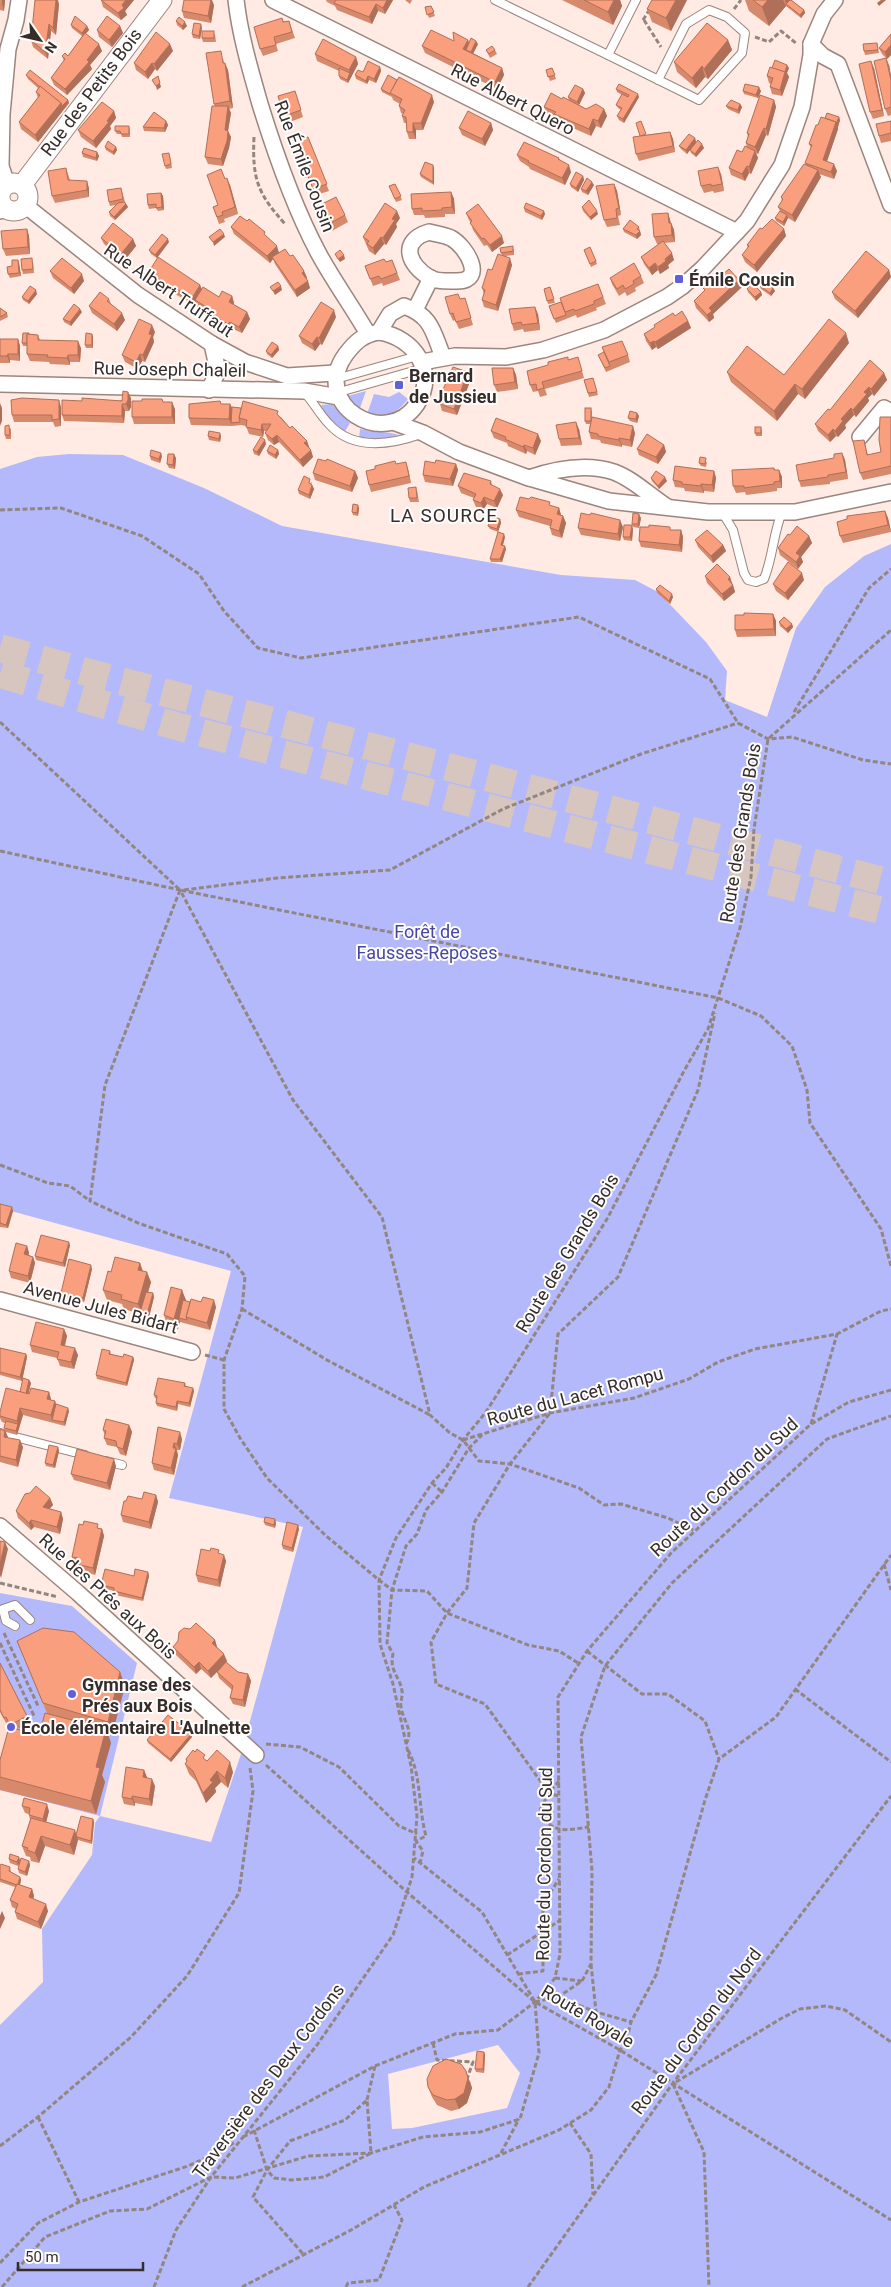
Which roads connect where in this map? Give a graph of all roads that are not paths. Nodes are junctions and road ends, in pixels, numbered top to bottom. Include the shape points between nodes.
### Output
1 (18, 0) edge
2 (162, 0) edge
3 (236, 0) edge
4 (273, 0) edge
5 (495, 0) edge
6 (636, 0) edge
7 (835, 0) edge
8 (811, 50) junction
9 (608, 55) junction
10 (658, 80) junction
11 (1, 114) edge
12 (15, 185) junction
13 (891, 204) edge
14 (26, 206) junction
15 (2, 209) edge
16 (737, 232) junction
17 (431, 278) dead end
18 (415, 310) junction
19 (374, 333) junction
20 (212, 344) junction
21 (443, 357) junction
22 (422, 362) junction
23 (335, 374) junction
24 (0, 384) edge
25 (208, 390) junction
26 (304, 391) junction
27 (339, 397) junction
28 (414, 408) junction
29 (891, 412) edge
30 (393, 422) junction
31 (422, 433) junction
32 (860, 437) dead end
33 (529, 478) junction
34 (891, 492) edge
35 (670, 508) junction
36 (722, 512) junction
37 (782, 512) junction
38 (0, 1300) edge
39 (192, 1352) dead end
40 (0, 1433) edge
41 (122, 1465) dead end
42 (0, 1526) edge
43 (30, 1620) dead end
44 (15, 1626) dead end
45 (255, 1749) road end

1 - 11 street via 8,49
2 - 12 street, Rue des Petits Bois
3 - 19 street, Rue Émile Cousin via 239,26 258,98 296,207 320,256
4 - 16 street, Rue Albert Quero
5 - 9 lane
6 - 9 lane
7 - 8 street via 824,14
8 - 13 street via 838,64
8 - 16 street via 802,107 782,165
9 - 10 lane
10 - 10 lane via 699,100 742,53 745,33 728,17 709,10 686,24
11 - 12 street via 1,166
12 - 14 street via 28,194
12 - 15 street via 0,195
14 - 15 street via 17,211
14 - 20 street, Rue Albert Truffaut via 110,274
16 - 21 street via 703,268 667,298 604,330 543,350 506,356
17 - 18 street
18 - 19 street via 404,306 390,314
18 - 21 street via 430,323
19 - 22 street via 400,338 410,345
19 - 23 street via 357,340
20 - 23 street, Rue Albert Truffaut via 245,362 286,376
20 - 25 street via 218,371
21 - 22 street
22 - 23 lane via 414,356 343,377
22 - 27 lane via 417,370 343,391
22 - 28 street via 424,388
23 - 27 street
24 - 25 street, Rue Joseph Chaleil
25 - 26 street, Rue Joseph Chaleil
26 - 27 street, Rue Joseph Chaleil
26 - 31 lane via 336,432 361,444 377,444
27 - 30 street via 346,408 367,422
28 - 30 street
28 - 31 street
29 - 32 street via 884,408
30 - 31 street
31 - 33 street via 459,452
33 - 35 street via 609,501
33 - 35 street via 562,470 594,468 614,472
34 - 37 street
35 - 36 street
36 - 37 street
36 - 37 lane via 733,530 744,573 748,580 756,582 764,579 769,568 776,526
38 - 39 street, Avenue Jules Bidart
40 - 41 lane
42 - 45 street, Rue des Prés aux Bois
43 - 44 lane via 14,1605 3,1610 6,1621

